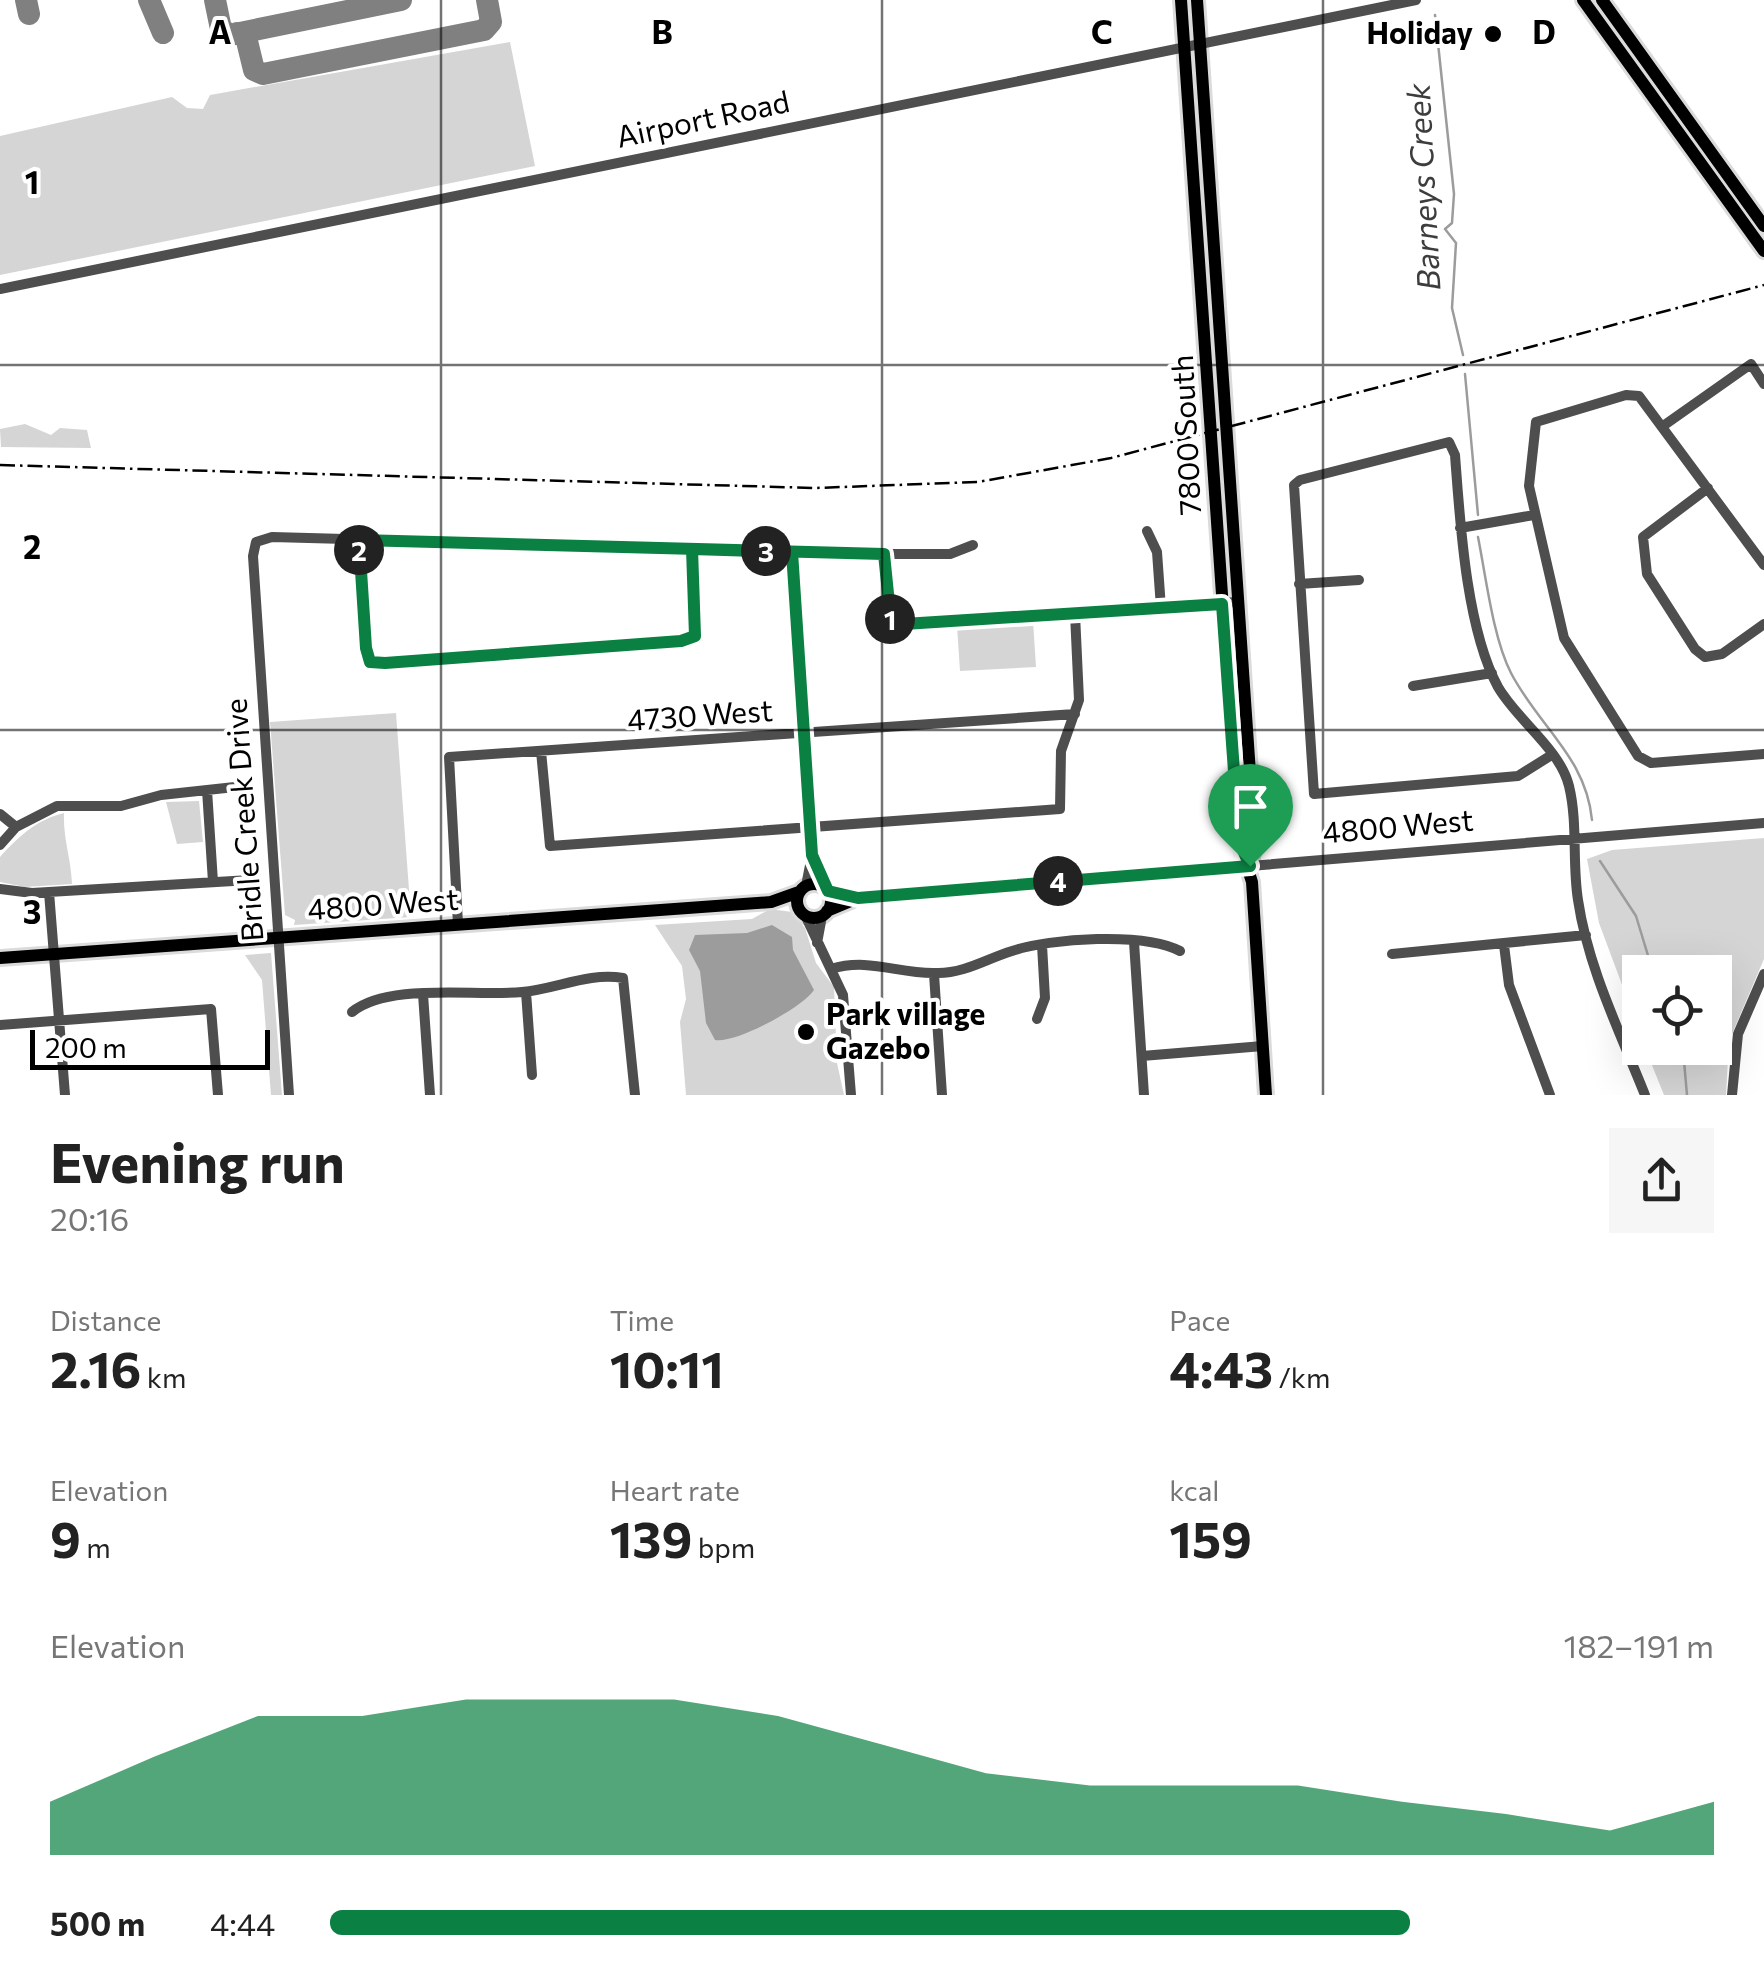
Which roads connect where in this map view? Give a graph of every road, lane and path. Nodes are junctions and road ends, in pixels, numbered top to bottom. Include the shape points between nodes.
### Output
1 (1180, 0) edge
2 (1197, 0) edge
3 (1416, 0) edge
4 (1583, 0) edge
5 (1602, 0) edge
6 (1200, 44) junction
7 (1184, 48) junction
8 (1764, 226) edge
9 (1764, 251) edge
10 (0, 290) edge
11 (1764, 384) edge
12 (1663, 426) junction
13 (1708, 488) junction
14 (1534, 516) junction
15 (1460, 528) junction
16 (1147, 531) dead end
17 (359, 540) junction
18 (972, 544) dead end
19 (692, 549) junction
20 (792, 552) junction
21 (884, 554) junction
22 (1764, 565) edge
23 (1359, 580) dead end
24 (1299, 584) junction
25 (1230, 603) junction
26 (1162, 608) junction
27 (1075, 614) junction
28 (1764, 624) edge
29 (1492, 673) junction
30 (1413, 686) dead end
31 (1075, 714) junction
32 (803, 733) junction
33 (541, 751) junction
34 (1764, 754) edge
35 (1550, 756) junction
36 (244, 786) dead end
37 (207, 790) junction
38 (0, 814) edge
39 (1764, 824) edge
40 (16, 827) junction
41 (810, 829) junction
42 (1573, 837) junction
43 (0, 845) edge
44 (812, 855) junction
45 (1250, 866) junction
46 (250, 880) dead end
47 (213, 882) junction
48 (0, 888) edge
49 (803, 889) junction
50 (826, 890) junction
51 (49, 892) junction
52 (858, 898) junction
53 (770, 902) junction
54 (803, 913) junction
55 (824, 913) junction
56 (458, 924) junction
57 (1586, 935) junction
58 (278, 938) junction
59 (1134, 942) junction
60 (816, 944) junction
61 (1042, 945) junction
62 (1504, 945) junction
63 (1180, 951) dead end
64 (54, 954) junction
65 (1392, 954) dead end
66 (0, 958) edge
67 (831, 969) junction
68 (934, 974) junction
69 (1764, 974) edge
70 (526, 992) junction
71 (423, 994) junction
72 (352, 1012) dead end
73 (1038, 1019) dead end
74 (59, 1021) junction
75 (0, 1025) edge
76 (1263, 1046) junction
77 (1142, 1056) junction
78 (532, 1075) dead end
79 (64, 1095) edge
80 (218, 1095) edge
81 (288, 1095) edge
82 (430, 1095) edge
83 (635, 1095) edge
84 (851, 1095) edge
85 (942, 1095) edge
86 (1144, 1095) edge
87 (1266, 1095) edge
88 (1550, 1095) edge
89 (1645, 1095) edge
90 (1732, 1095) edge

1 - 7 main road, 7800 South
2 - 6 main road, 7800 South
3 - 6 street, Airport Road
4 - 9 main road
5 - 8 main road
6 - 7 street, Airport Road
6 - 25 main road, 7800 South
7 - 10 street, Airport Road
7 - 25 main road, 7800 South
11 - 12 street via 1751,364
12 - 13 street
12 - 14 street via 1632,395 1536,422 1529,486
13 - 22 street
13 - 28 street via 1647,534 1641,546 1651,582 1705,657 1722,654
14 - 15 street
14 - 34 street via 1564,638 1638,756 1651,764
15 - 24 street via 1450,442 1300,480 1294,486
15 - 29 street
16 - 26 street via 1157,552
17 - 19 street
17 - 19 street via 370,662 695,636
17 - 58 street, Bridle Creek Drive via 272,537 256,542 252,556
18 - 21 street via 950,554
19 - 20 street
20 - 21 street
20 - 32 street
21 - 27 street via 891,623
23 - 24 street
24 - 35 street via 1314,794 1518,776
25 - 26 street
25 - 45 main road, 7800 South via 1255,846
26 - 27 street
27 - 31 street
29 - 30 street
29 - 35 street
31 - 32 street, 4730 West
31 - 41 street via 1060,752 1060,809
32 - 33 street, 4730 West
32 - 41 street
33 - 41 street via 550,846
33 - 56 street, 4730 West via 448,756
35 - 42 street via 1570,789
36 - 37 street
37 - 40 street via 121,806 57,806
37 - 47 street
38 - 40 street
39 - 42 street, 4800 West
40 - 43 street
41 - 44 street
42 - 45 street, 4800 West
42 - 57 street
44 - 49 street
44 - 50 street
45 - 52 main road, 4800 West
45 - 76 main road, 7800 South
46 - 47 street
47 - 51 street
48 - 51 street
49 - 50 main road, 4800 West
49 - 53 main road, 4800 West
49 - 54 main road
50 - 52 main road, 4800 West
50 - 55 main road
51 - 64 street
52 - 55 main road, 4800 West
53 - 54 main road, 4800 West
53 - 56 main road, 4800 West
54 - 55 main road, 4800 West
54 - 60 street
55 - 60 street
56 - 58 main road, 4800 West
57 - 62 street
57 - 89 street
58 - 64 main road, 4800 West
58 - 81 street, Bridle Creek Drive
59 - 61 street
59 - 63 street
59 - 77 street
60 - 67 street
61 - 68 street
61 - 73 street via 1045,998
62 - 65 street
62 - 88 street via 1510,985
64 - 66 main road, 4800 West
64 - 74 street
67 - 68 street via 879,963
67 - 84 street via 844,1004
68 - 85 street
69 - 90 street via 1738,1034
70 - 71 street
70 - 78 street
70 - 83 street via 586,978 619,976 627,982
71 - 72 street via 368,1002
71 - 82 street
74 - 75 street
74 - 79 street
74 - 80 street via 212,1010
76 - 77 street
76 - 87 main road, 7800 South
77 - 86 street

